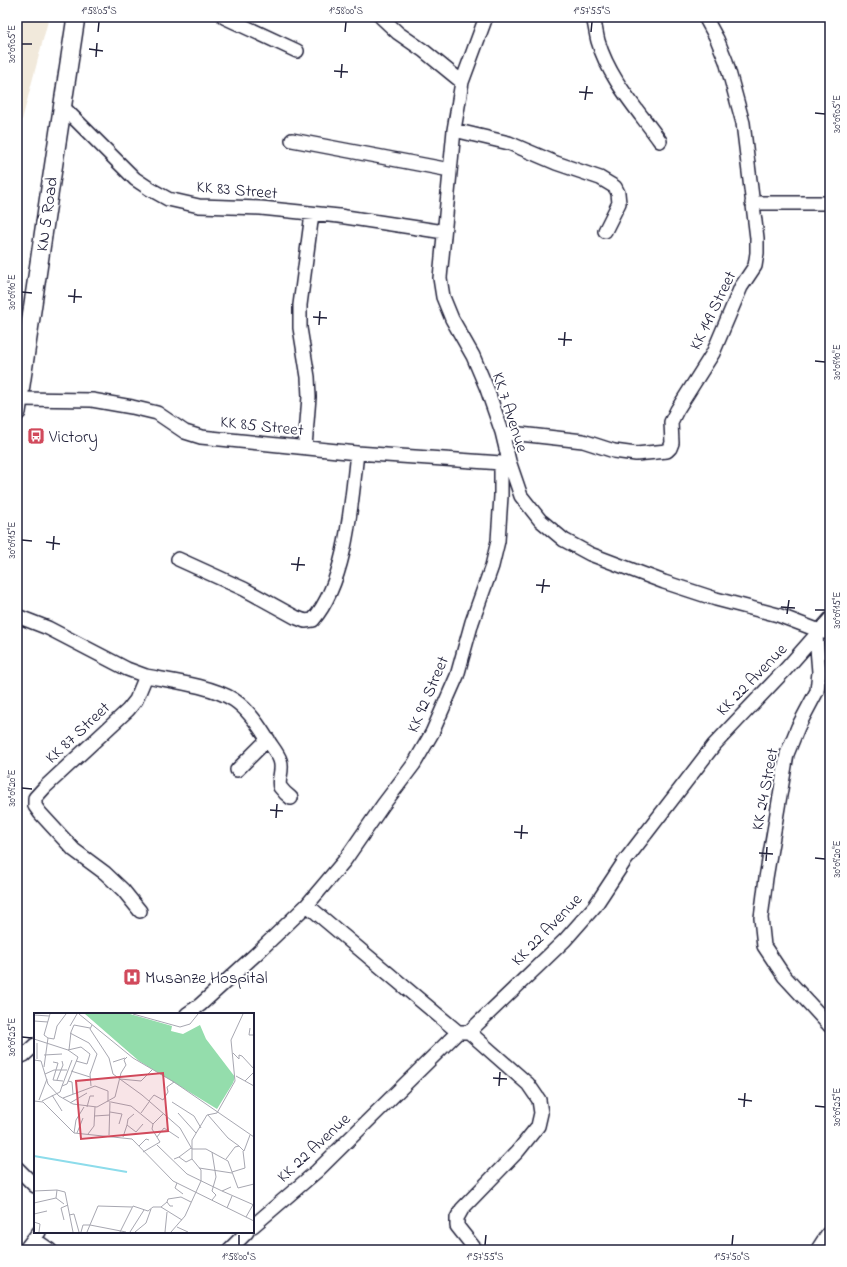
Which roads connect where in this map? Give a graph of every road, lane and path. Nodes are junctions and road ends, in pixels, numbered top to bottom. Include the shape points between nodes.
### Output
1 (76, 17) edge
2 (224, 17) edge
3 (381, 17) edge
4 (486, 17) edge
5 (593, 17) edge
6 (705, 17) edge
7 (297, 52) dead end
8 (462, 82) junction
9 (62, 106) junction
10 (454, 130) junction
11 (292, 140) dead end
12 (660, 141) dead end
13 (450, 170) junction
14 (752, 202) junction
15 (830, 203) edge
16 (312, 214) junction
17 (605, 231) dead end
18 (444, 232) junction
19 (18, 406) edge
20 (502, 432) junction
21 (305, 447) junction
22 (357, 453) junction
23 (505, 462) junction
24 (178, 559) dead end
25 (17, 616) edge
26 (830, 619) edge
27 (822, 633) edge
28 (146, 676) junction
29 (268, 739) junction
30 (237, 770) dead end
31 (291, 798) dead end
32 (307, 905) junction
33 (140, 911) dead end
34 (188, 1013) edge
35 (830, 1026) edge
36 (464, 1032) junction
37 (34, 1046) edge
38 (17, 1058) edge
39 (17, 1168) edge
40 (34, 1185) edge
41 (256, 1218) edge
42 (246, 1233) edge
43 (36, 1235) edge
44 (830, 1236) edge
45 (25, 1250) edge
46 (50, 1250) edge
47 (229, 1250) edge
48 (476, 1250) edge
49 (821, 1250) edge

1 - 9 main road, KN 5 Road
2 - 7 street
3 - 8 street
4 - 8 street, KK 7 Avenue
5 - 12 street via 609,68
6 - 14 street, KK 149 Street via 726,61 743,123
8 - 10 street, KK 7 Avenue
9 - 16 street, KK 83 Street via 135,179 168,198 199,206 261,208
9 - 19 main road, KN 5 Road
10 - 13 street, KK 7 Avenue
10 - 17 street via 509,143 600,178 616,187 619,203
11 - 13 street
13 - 18 street, KK 7 Avenue
14 - 15 street
14 - 20 street, KK 149 Street via 757,238 755,266 741,287 713,353 671,422 672,443 667,451 636,454 614,451 583,441
16 - 18 street, KK 83 Street
16 - 21 street via 300,305 300,328 309,397
18 - 20 street, KK 7 Avenue via 440,278 443,297 473,356
19 - 21 street, KK 85 Street via 92,400 157,414 185,432 201,437
20 - 23 street, KK 7 Avenue
21 - 22 street, KK 85 Street
22 - 23 street, KK 85 Street
22 - 24 street via 346,538 336,576 321,611 313,620 305,621 295,617 244,589
23 - 27 street, KK 7 Avenue via 521,496 540,520 564,540 664,582 778,615
23 - 32 street, KK 92 Street via 498,541 492,566 446,703 414,764 345,860
25 - 28 street via 48,628 127,669
26 - 27 street, KK 22 Avenue
27 - 35 street, KK 24 Street via 817,691 787,754 761,918 764,946 784,976
27 - 36 street, KK 22 Avenue via 714,744 624,862 595,906 565,940
28 - 29 street via 218,692 249,713
28 - 33 street, KK 87 Street via 136,700 128,710 35,798 35,806 40,813 74,850 105,873
29 - 30 street
29 - 31 street via 282,767 280,786
32 - 34 street, KK 92 Street
32 - 36 street
36 - 41 street, KK 22 Avenue via 386,1102 317,1171
36 - 48 street via 528,1084 539,1100 541,1113 538,1126 518,1151 462,1209 457,1218 457,1226
37 - 38 street
39 - 40 street
42 - 47 street
43 - 45 street
43 - 46 street
44 - 49 highway

